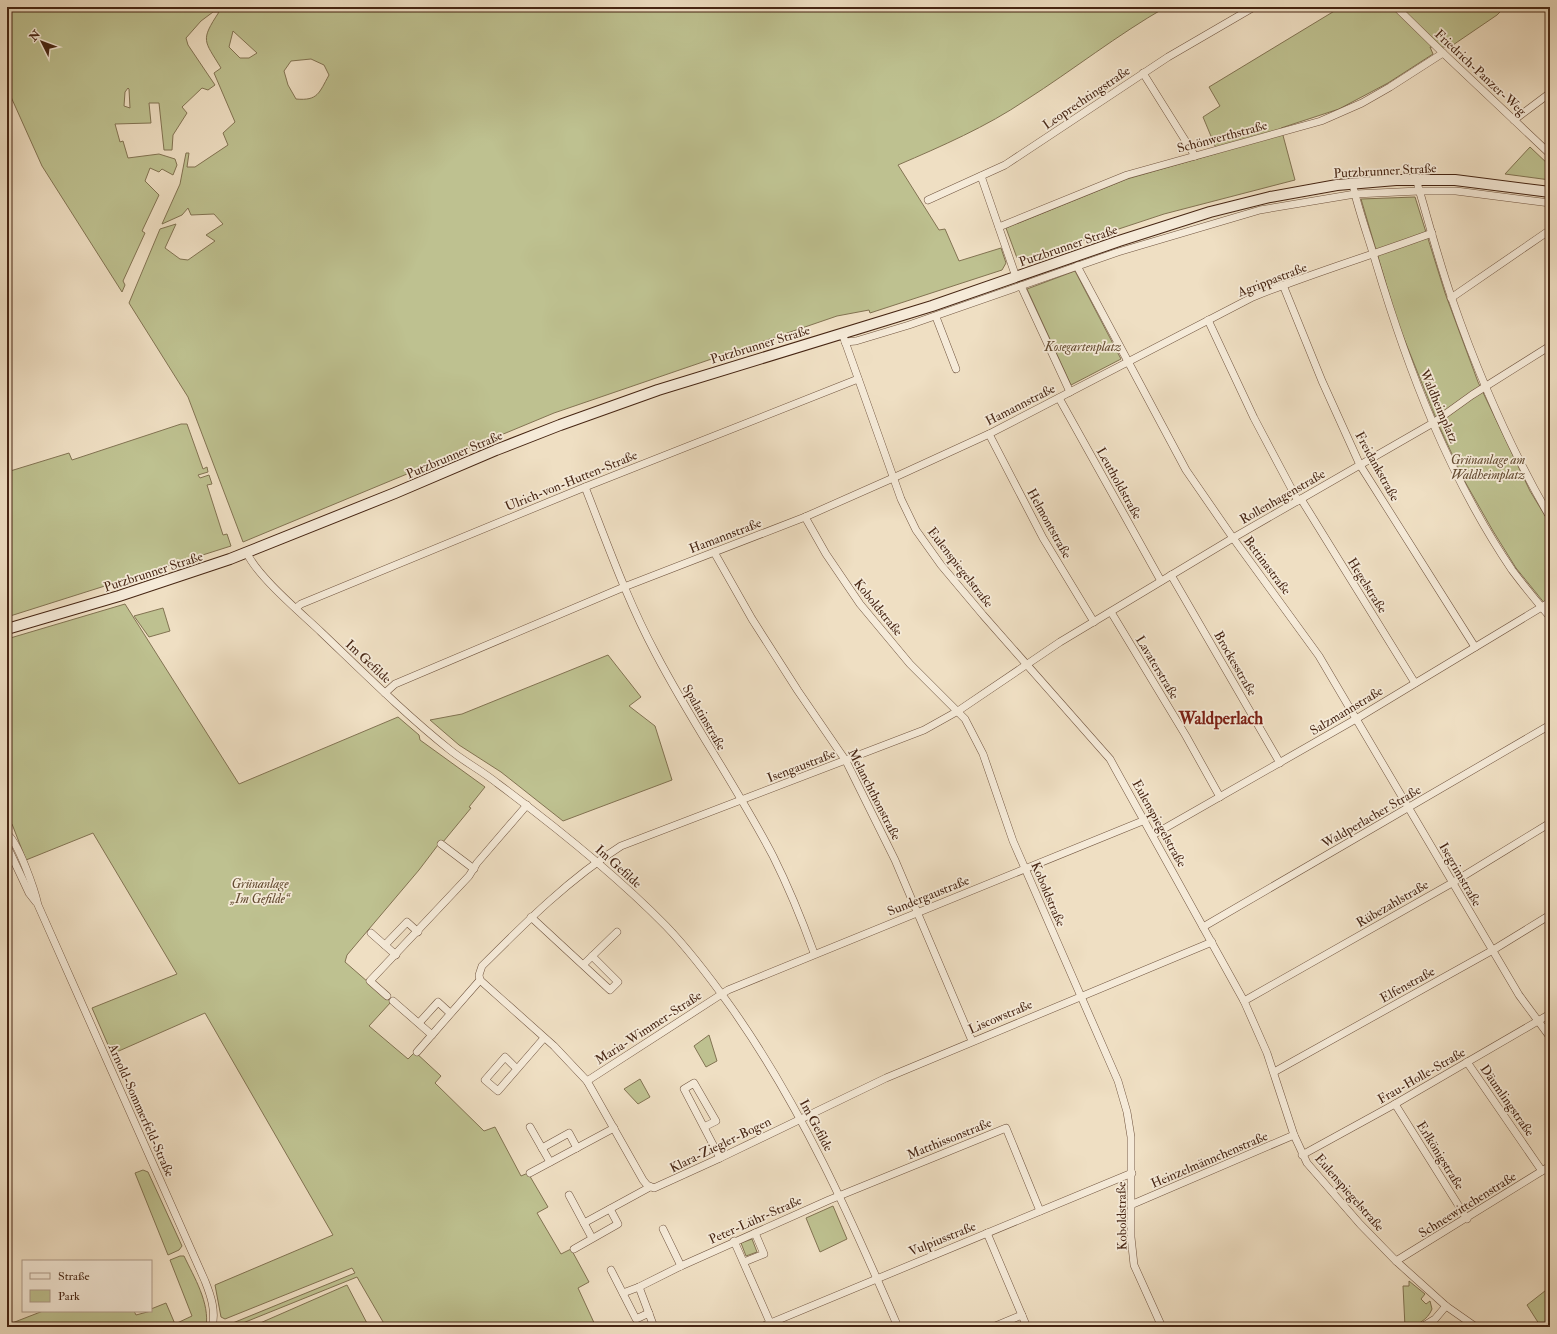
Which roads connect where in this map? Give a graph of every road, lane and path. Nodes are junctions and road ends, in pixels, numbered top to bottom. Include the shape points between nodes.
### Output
1 (1254, 7) edge
2 (1396, 7) edge
3 (1443, 53) junction
4 (1143, 73) junction
5 (1550, 93) edge
6 (1514, 120) junction
7 (1550, 154) edge
8 (1195, 156) junction
9 (981, 176) junction
10 (1418, 179) junction
11 (1352, 182) junction
12 (1419, 190) junction
13 (1546, 191) edge
14 (1355, 194) junction
15 (928, 200) dead end
16 (1527, 200) junction
17 (1550, 203) edge
18 (999, 226) junction
19 (1550, 230) edge
20 (1432, 233) junction
21 (1374, 255) junction
22 (1078, 266) junction
23 (1016, 277) junction
24 (1283, 285) junction
25 (1021, 286) junction
26 (1451, 298) junction
27 (936, 316) junction
28 (1208, 320) junction
29 (843, 337) junction
30 (1550, 346) edge
31 (1128, 363) junction
32 (956, 369) dead end
33 (858, 379) junction
34 (1485, 387) junction
35 (1070, 392) junction
36 (1059, 398) junction
37 (1433, 423) junction
38 (989, 434) junction
39 (1360, 465) junction
40 (893, 478) junction
41 (585, 487) junction
42 (1300, 500) junction
43 (805, 517) junction
44 (1550, 517) edge
45 (1233, 538) junction
46 (714, 552) junction
47 (247, 553) junction
48 (1171, 575) junction
49 (1161, 581) junction
50 (624, 587) junction
51 (1550, 602) edge
52 (296, 608) junction
53 (1542, 608) junction
54 (1110, 612) junction
55 (1550, 617) edge
56 (1094, 622) junction
57 (7, 629) edge
58 (1475, 647) junction
59 (1026, 665) junction
60 (1415, 683) junction
61 (386, 693) junction
62 (958, 711) junction
63 (1356, 719) junction
64 (1550, 725) edge
65 (846, 760) junction
66 (1280, 763) junction
67 (1220, 797) junction
68 (741, 800) junction
69 (527, 805) junction
70 (1409, 808) junction
71 (1144, 820) junction
72 (1550, 823) edge
73 (7, 834) edge
74 (1153, 835) junction
75 (441, 844) dead end
76 (7, 846) edge
77 (598, 861) junction
78 (474, 869) junction
79 (1025, 869) junction
80 (1452, 883) junction
81 (38, 905) junction
82 (917, 912) junction
83 (1550, 916) edge
84 (531, 917) junction
85 (1203, 927) junction
86 (418, 932) junction
87 (617, 932) dead end
88 (371, 933) dead end
89 (1212, 942) junction
90 (385, 946) junction
91 (1493, 950) junction
92 (814, 953) junction
93 (396, 955) junction
94 (592, 956) junction
95 (584, 964) junction
96 (480, 980) junction
97 (721, 994) junction
98 (1080, 995) junction
99 (1244, 1001) junction
100 (450, 1013) junction
101 (1550, 1014) edge
102 (1537, 1021) junction
103 (419, 1023) junction
104 (432, 1035) junction
105 (1550, 1037) edge
106 (544, 1038) junction
107 (972, 1041) junction
108 (417, 1052) dead end
109 (1467, 1062) junction
110 (517, 1069) junction
111 (1274, 1072) junction
112 (588, 1081) junction
113 (1395, 1104) junction
114 (800, 1118) junction
115 (530, 1127) dead end
116 (704, 1127) junction
117 (614, 1128) junction
118 (1294, 1135) junction
119 (542, 1148) junction
120 (577, 1148) junction
121 (1302, 1155) junction
122 (720, 1158) junction
123 (550, 1162) junction
124 (1550, 1166) edge
125 (1542, 1171) junction
126 (530, 1173) dead end
127 (1132, 1173) junction
128 (650, 1187) junction
129 (840, 1195) junction
130 (568, 1196) dead end
131 (1133, 1204) junction
132 (610, 1209) junction
133 (1040, 1211) junction
134 (1467, 1219) junction
135 (584, 1223) junction
136 (663, 1229) dead end
137 (755, 1233) junction
138 (988, 1233) junction
139 (592, 1238) junction
140 (734, 1241) junction
141 (574, 1248) dead end
142 (1396, 1261) junction
143 (744, 1262) junction
144 (681, 1266) junction
145 (611, 1270) dead end
146 (877, 1279) junction
147 (638, 1287) junction
148 (623, 1293) junction
149 (1446, 1306) junction
150 (649, 1313) junction
151 (1022, 1315) junction
152 (771, 1325) edge
153 (212, 1327) edge
154 (654, 1327) edge
155 (762, 1327) edge
156 (898, 1327) edge
157 (993, 1327) edge
158 (1027, 1327) edge
159 (1162, 1327) edge
160 (1422, 1327) edge
161 (1476, 1327) edge

1 - 4 street, Leoprechtingstraße
2 - 3 street, Friedrich-Panzer-Weg
3 - 6 street, Friedrich-Panzer-Weg
3 - 8 street, Schönwerthstraße via 1390,88 1342,112 1301,127
4 - 8 street
4 - 9 street, Leoprechtingstraße via 1005,165
5 - 6 street
6 - 7 street, Friedrich-Panzer-Weg
8 - 18 street, Schönwerthstraße via 1127,175
9 - 15 street, Leoprechtingstraße
9 - 18 street
10 - 11 main road, Putzbrunner Straße
10 - 12 street
10 - 13 main road, Putzbrunner Straße via 1456,180
11 - 14 street, Waldheimplatz
11 - 23 main road, Putzbrunner Straße via 1270,197 1210,212
12 - 14 street, Putzbrunner Straße
12 - 16 street, Putzbrunner Straße via 1456,191
12 - 20 street
13 - 16 street, Putzbrunner Straße
14 - 21 street, Waldheimplatz
14 - 22 street, Putzbrunner Straße via 1260,210
16 - 17 street, Putzbrunner Straße
18 - 23 street
19 - 26 street
20 - 21 street, Agrippastraße
20 - 26 street
21 - 24 street, Agrippastraße
21 - 37 street, Waldheimplatz via 1393,321
22 - 25 street, Putzbrunner Straße
22 - 31 street
23 - 29 main road, Putzbrunner Straße
24 - 28 street, Agrippastraße
24 - 39 street, Freidankstraße
25 - 27 street, Putzbrunner Straße
25 - 35 street
26 - 34 street
27 - 29 street, Putzbrunner Straße via 862,339
27 - 32 street
28 - 31 street, Agrippastraße
28 - 42 street, Hegelstraße via 1254,418
29 - 33 street, Eulenspiegelstraße
29 - 47 main road, Putzbrunner Straße via 658,390 560,425
30 - 34 street, Rollenhagenstraße
31 - 35 street
31 - 45 street, Bettinastraße via 1186,470
33 - 40 street, Eulenspiegelstraße
33 - 41 street, Ulrich-von-Hutten-Straße
34 - 37 street, Rollenhagenstraße
34 - 44 street via 1534,490
35 - 36 street, Hamannstraße
36 - 38 street, Hamannstraße
36 - 49 street, Leutholdstraße
37 - 39 street, Rollenhagenstraße
37 - 53 street, Waldheimplatz via 1461,484 1489,534
38 - 40 street, Hamannstraße
38 - 56 street, Helmontstraße via 1043,538
39 - 42 street, Rollenhagenstraße
39 - 58 street, Freidankstraße
40 - 43 street, Hamannstraße
40 - 59 street, Eulenspiegelstraße via 916,530 941,565
41 - 50 street, Spalatinstraße
41 - 52 street, Ulrich-von-Hutten-Straße
42 - 45 street, Rollenhagenstraße
42 - 60 street, Hegelstraße
43 - 46 street, Hamannstraße
43 - 62 street, Koboldstraße via 826,554 860,604 910,664
45 - 48 street, Rollenhagenstraße
45 - 63 street, Bettinastraße via 1319,656
46 - 50 street, Hamannstraße
46 - 65 street, Melanchthonstraße via 798,691
47 - 52 street, Im Gefilde via 252,563
47 - 57 main road, Putzbrunner Straße via 119,596
48 - 49 street, Rollenhagenstraße
48 - 66 street, Brockesstraße
49 - 54 street, Rollenhagenstraße
50 - 61 street, Hamannstraße via 395,684
50 - 68 street, Spalatinstraße via 672,684
51 - 53 street, Salzmannstraße
52 - 61 street, Im Gefilde
53 - 55 street, Waldheimplatz
53 - 58 street, Salzmannstraße
54 - 56 street, Rollenhagenstraße
54 - 67 street, Lavaterstraße
56 - 59 street, Rollenhagenstraße
58 - 60 street, Salzmannstraße
59 - 62 street, Isengaustraße
59 - 71 street, Eulenspiegelstraße via 1110,759
60 - 63 street, Salzmannstraße
61 - 69 street, Im Gefilde via 451,751
62 - 65 street, Isengaustraße via 924,730
62 - 79 street, Koboldstraße via 965,719 983,754
63 - 66 street, Salzmannstraße
63 - 70 street, Isegrimstraße
64 - 70 street, Waldperlacher Straße
65 - 68 street, Isengaustraße
65 - 82 street, Melanchthonstraße
66 - 67 street, Salzmannstraße
67 - 74 street, Salzmannstraße
68 - 77 street, Isengaustraße via 621,846
68 - 92 street, Spalatinstraße via 774,859
69 - 77 street, Im Gefilde
69 - 78 street
70 - 80 street, Isegrimstraße
70 - 85 street, Waldperlacher Straße
71 - 74 street, Eulenspiegelstraße
71 - 79 street, Sundergaustraße
72 - 80 street, Rübezahlstraße
73 - 81 street, Arnold-Sommerfeld-Straße via 16,846 35,891
74 - 85 street, Eulenspiegelstraße
75 - 78 street
76 - 81 street, Arnold-Sommerfeld-Straße via 29,893
77 - 84 street, Isengaustraße
77 - 97 street, Im Gefilde via 672,932
78 - 86 street
79 - 82 street, Sundergaustraße
79 - 98 street, Koboldstraße
80 - 91 street, Isegrimstraße
80 - 99 street, Rübezahlstraße
81 - 153 street, Arnold-Sommerfeld-Straße via 205,1281 214,1311
82 - 92 street, Sundergaustraße
82 - 107 street, Melanchthonstraße
83 - 91 street, Elfenstraße
84 - 95 street
84 - 96 street via 482,966
85 - 89 street, Eulenspiegelstraße
86 - 90 street via 407,922
86 - 93 street
87 - 94 street
88 - 90 street
89 - 98 street, Liscowstraße
89 - 99 street, Eulenspiegelstraße
90 - 93 street
91 - 102 street, Isegrimstraße
91 - 111 street, Elfenstraße
92 - 97 street, Sundergaustraße
93 - 103 street via 370,981
94 - 95 street
94 - 95 street via 618,982 610,990
96 - 100 street
96 - 106 street
97 - 112 street, Maria-Wimmer-Straße
97 - 114 street, Im Gefilde via 756,1043
98 - 107 street, Liscowstraße
98 - 127 street, Koboldstraße via 1118,1081 1131,1137
99 - 111 street, Eulenspiegelstraße
100 - 103 street via 438,1002
100 - 104 street
101 - 102 street, Frau-Holle-Straße
102 - 105 street, Isegrimstraße
102 - 109 street, Frau-Holle-Straße
103 - 104 street
104 - 108 street
106 - 110 street
106 - 112 street
107 - 114 street, Liscowstraße
109 - 113 street, Frau-Holle-Straße
109 - 125 street, Däumlingstraße
110 - 110 street via 498,1091 485,1080 505,1058
111 - 118 street, Eulenspiegelstraße
112 - 117 street
113 - 121 street, Frau-Holle-Straße
113 - 134 street, Erlkönigstraße
114 - 122 street, Klara-Ziegler-Bogen
114 - 129 street, Im Gefilde
115 - 119 street
116 - 116 street via 684,1089 694,1083 716,1121
116 - 122 street
117 - 120 street
117 - 128 street via 643,1180
118 - 121 street, Eulenspiegelstraße
118 - 131 street, Heinzelmännchenstraße
119 - 120 street via 569,1134
119 - 123 street
120 - 123 street
121 - 142 street, Eulenspiegelstraße via 1327,1187
122 - 128 street, Klara-Ziegler-Bogen via 658,1187
123 - 126 street
124 - 125 street, Schneewittchenstraße
125 - 134 street, Schneewittchenstraße
127 - 131 street, Koboldstraße
127 - 133 street, Vulpiusstraße
128 - 132 street, Klara-Ziegler-Bogen
129 - 133 street, Matthissonstraße via 1006,1128
129 - 137 street, Peter-Lühr-Straße
129 - 146 street, Im Gefilde
130 - 135 street
131 - 159 street, Koboldstraße via 1134,1265
132 - 135 street, Klara-Ziegler-Bogen
132 - 139 street via 618,1224
133 - 138 street, Vulpiusstraße
134 - 142 street, Schneewittchenstraße
135 - 139 street
136 - 144 street
137 - 140 street, Peter-Lühr-Straße
137 - 143 street via 764,1254
138 - 146 street, Vulpiusstraße
138 - 151 street
139 - 141 street
140 - 143 street
140 - 144 street, Peter-Lühr-Straße
142 - 149 street, Eulenspiegelstraße
143 - 152 street
144 - 147 street, Peter-Lühr-Straße
145 - 148 street
146 - 152 street, Vulpiusstraße
146 - 156 street, Im Gefilde
147 - 148 street, Peter-Lühr-Straße
147 - 150 street
148 - 150 street via 636,1319
149 - 160 street via 1435,1319
149 - 161 street, Eulenspiegelstraße
150 - 154 street
151 - 157 street
151 - 158 street
152 - 155 street, Vulpiusstraße

